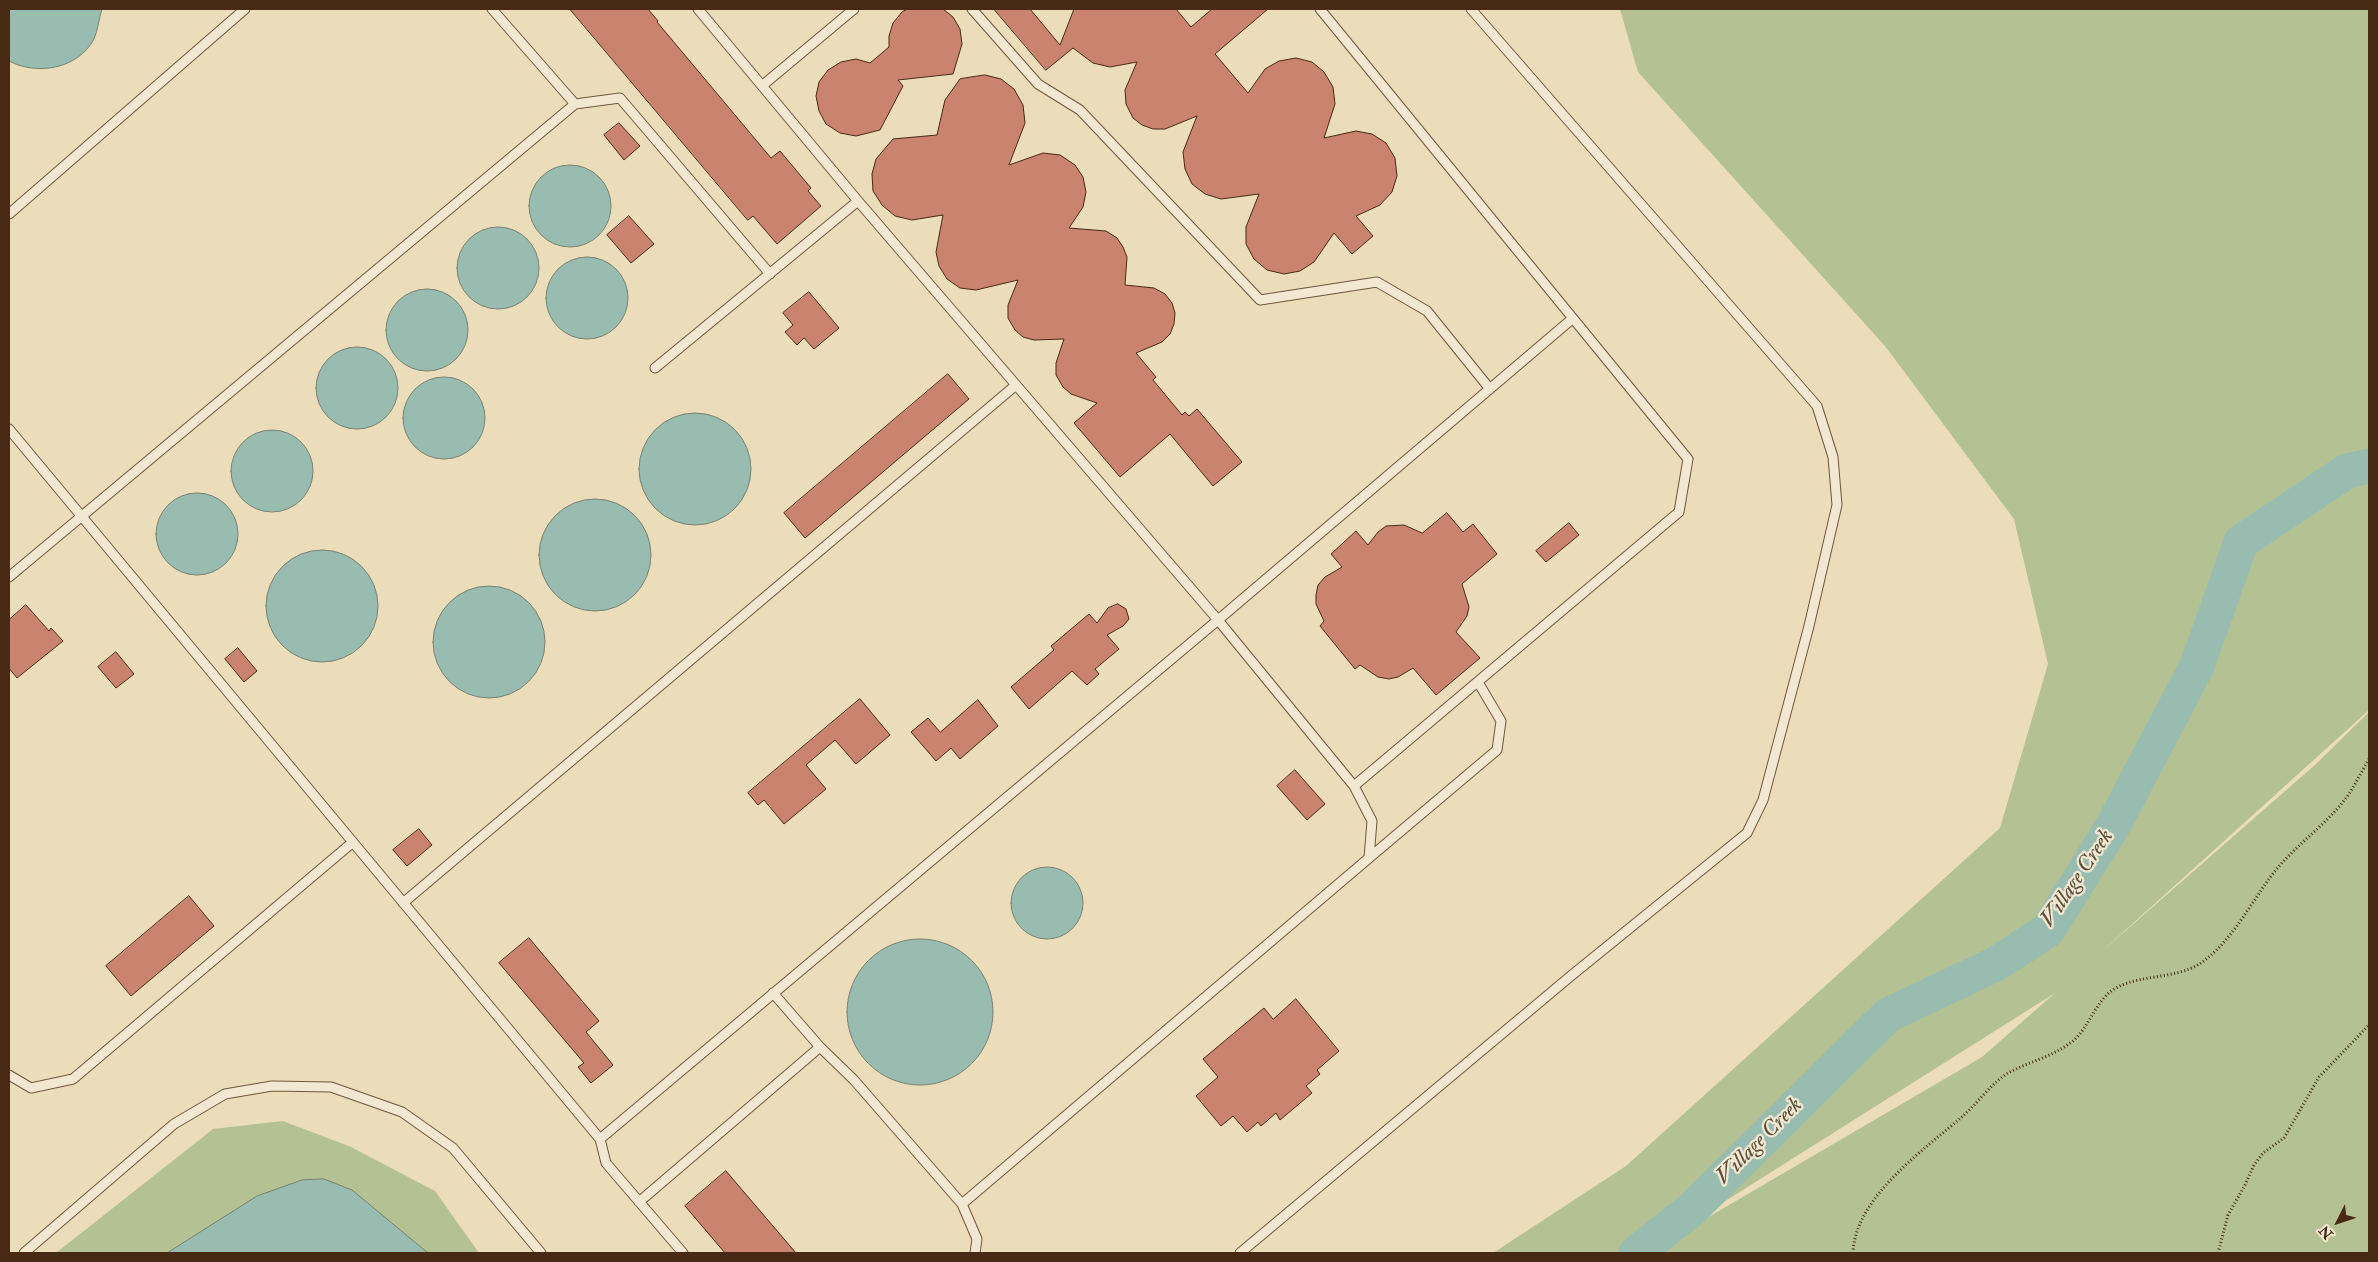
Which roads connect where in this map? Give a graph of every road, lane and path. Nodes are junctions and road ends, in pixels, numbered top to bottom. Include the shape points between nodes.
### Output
1 (245, 9) edge
2 (492, 9) edge
3 (698, 9) edge
4 (854, 9) edge
5 (972, 9) edge
6 (1320, 9) edge
7 (1471, 9) edge
8 (763, 85) junction
9 (575, 104) junction
10 (858, 201) junction
11 (9, 214) edge
12 (770, 274) junction
13 (1572, 319) junction
14 (655, 368) dead end
15 (1016, 385) junction
16 (1490, 389) junction
17 (9, 429) edge
18 (80, 516) junction
19 (9, 577) edge
20 (1218, 620) junction
21 (1478, 682) junction
22 (2369, 759) edge
23 (1354, 786) junction
24 (353, 842) junction
25 (1369, 858) junction
26 (403, 902) junction
27 (773, 993) junction
28 (2369, 1026) edge
29 (820, 1047) junction
30 (9, 1074) edge
31 (600, 1139) junction
32 (639, 1202) junction
33 (962, 1204) junction
34 (24, 1253) edge
35 (541, 1253) edge
36 (684, 1253) edge
37 (975, 1253) edge
38 (1240, 1253) edge
39 (1853, 1253) edge
40 (2218, 1253) edge

1 - 11 lane
2 - 9 lane
3 - 8 lane
4 - 8 lane
5 - 16 lane via 1038,84 1080,110 1260,300 1377,282 1427,311
6 - 13 lane
7 - 38 lane via 1817,406 1833,457 1837,505 1763,800 1747,833
8 - 10 lane
9 - 12 lane via 620,98
9 - 18 lane
10 - 12 lane
10 - 15 lane
12 - 14 lane
13 - 16 lane
13 - 21 lane via 1688,459 1679,512
15 - 20 lane
15 - 26 lane
16 - 20 lane
17 - 18 lane
18 - 19 lane
18 - 24 lane
20 - 23 lane
20 - 27 lane
21 - 23 lane
21 - 25 lane via 1501,721 1497,750
22 - 39 path via 2346,798 2275,871 2255,903 2207,959 2191,970 2132,981 2115,989 2100,1004 2076,1039 2060,1050 2008,1073 1915,1155 1864,1212
23 - 25 lane via 1372,821
24 - 26 lane
24 - 30 lane via 73,1079 31,1088
25 - 33 lane
26 - 31 lane
27 - 29 lane
27 - 31 lane
28 - 40 path via 2319,1077 2284,1138 2254,1164 2228,1215
29 - 32 lane
29 - 33 lane via 854,1080
31 - 32 lane via 606,1163
32 - 36 lane
33 - 37 lane via 977,1239
34 - 35 lane via 174,1124 225,1094 272,1086 331,1087 402,1112 453,1148

